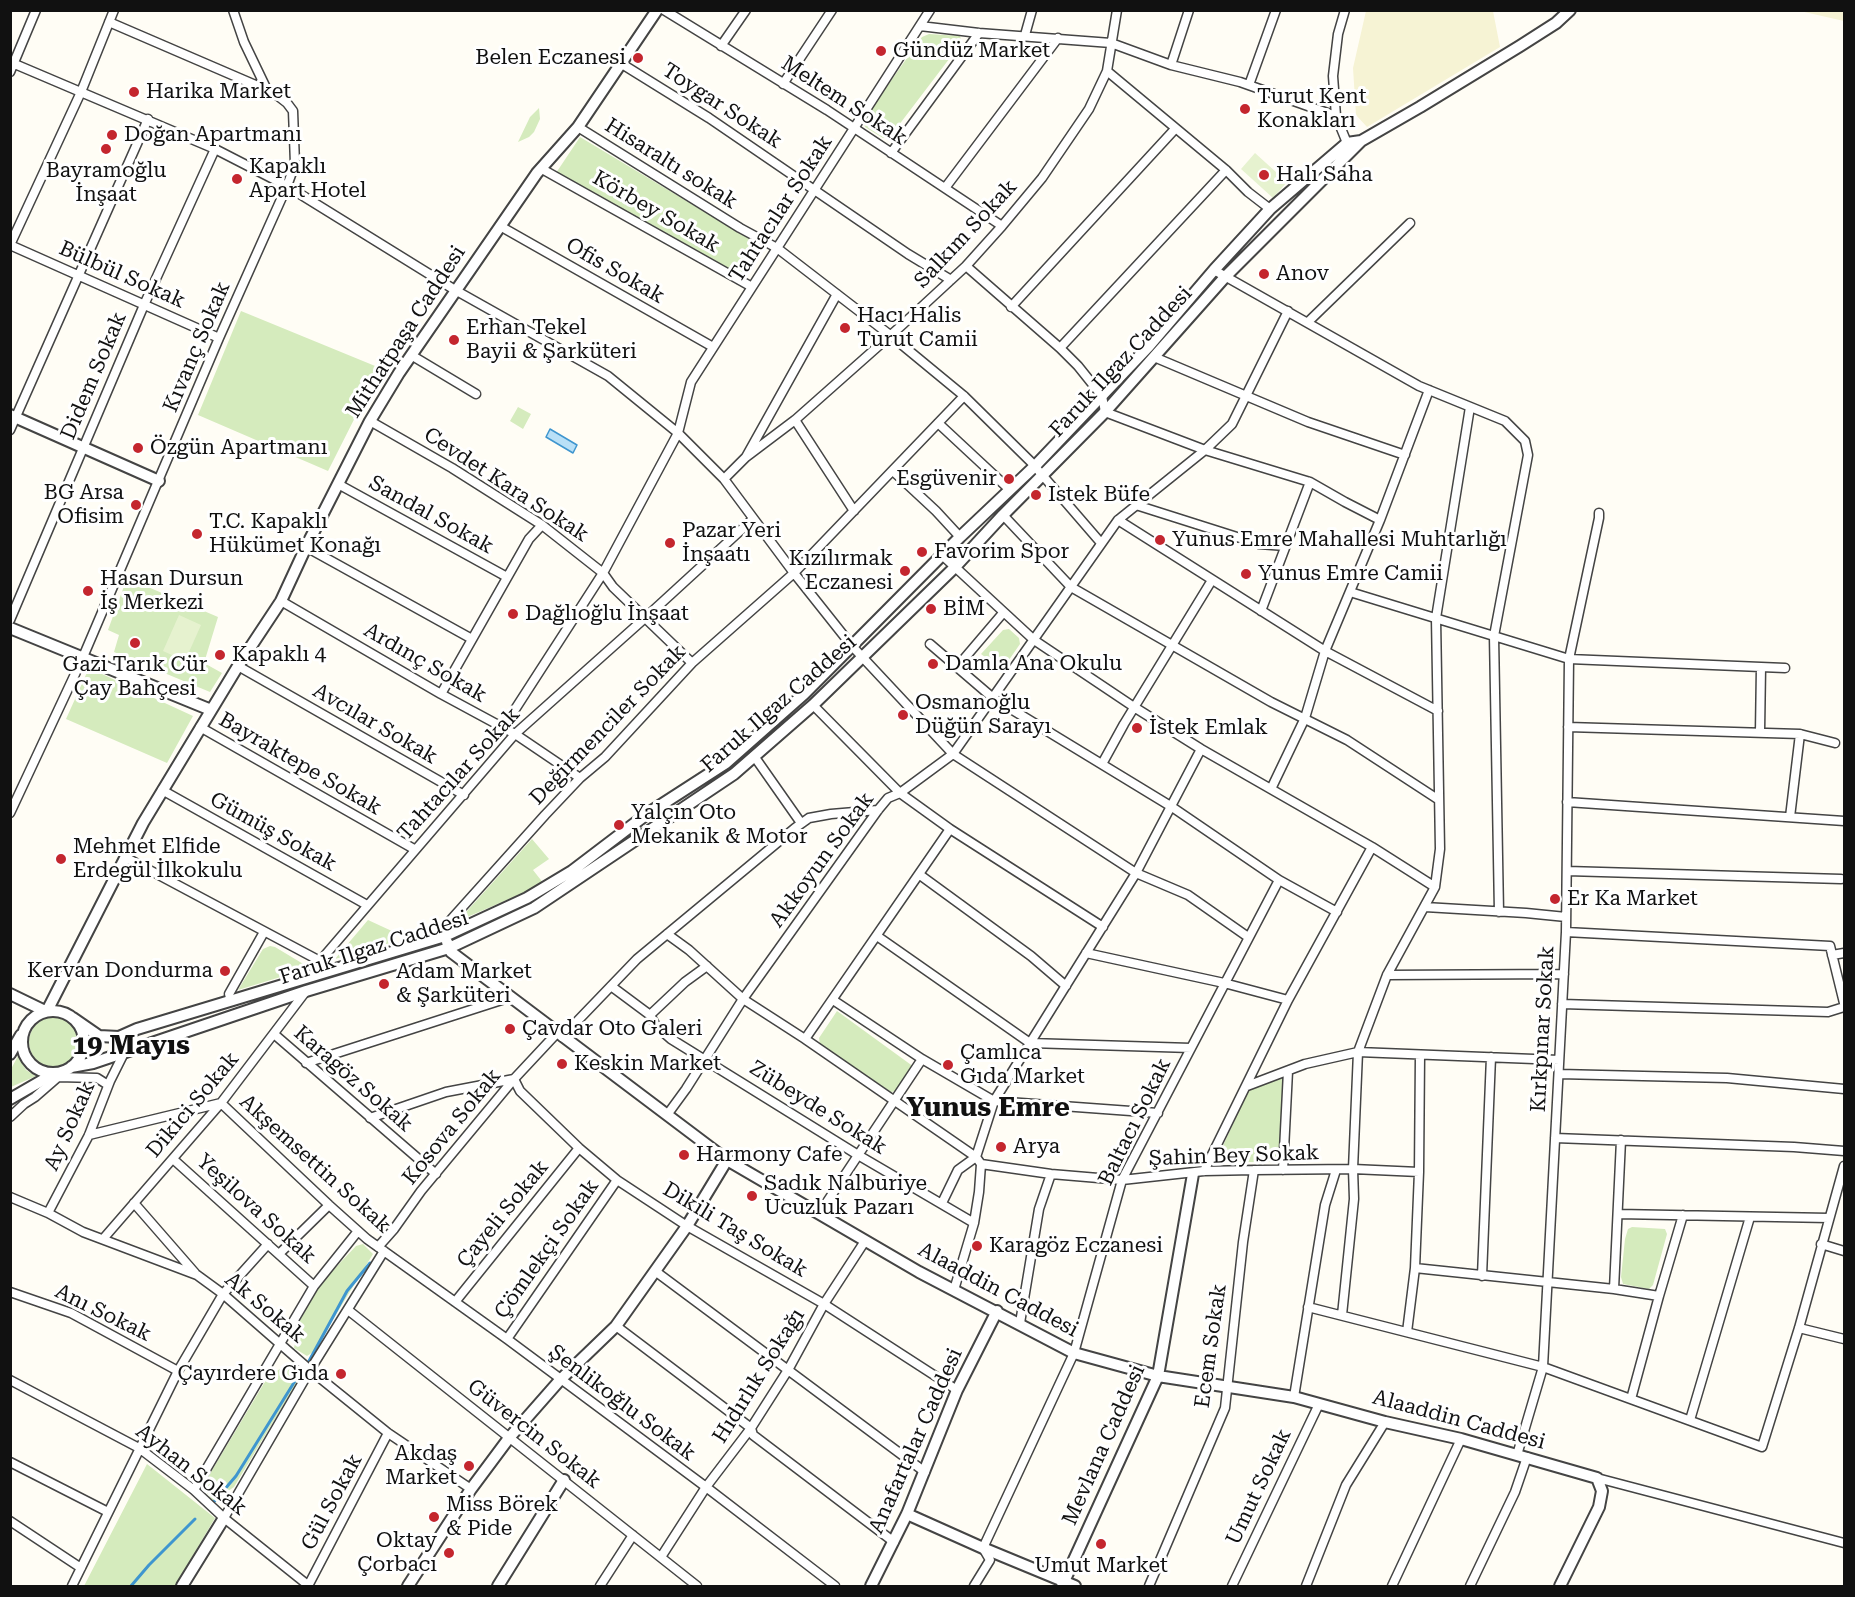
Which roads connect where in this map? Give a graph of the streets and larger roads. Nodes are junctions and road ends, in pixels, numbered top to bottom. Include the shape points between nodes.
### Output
1 (36, 10) edge
2 (114, 10) edge
3 (233, 10) edge
4 (657, 10) edge
5 (664, 10) edge
6 (746, 10) edge
7 (832, 10) edge
8 (930, 10) edge
9 (1032, 10) edge
10 (1118, 10) edge
11 (1189, 10) edge
12 (1276, 10) edge
13 (1345, 10) edge
14 (1556, 10) edge
15 (1570, 10) edge
16 (109, 22) junction
17 (1556, 23) junction
18 (920, 26) junction
19 (979, 33) junction
20 (1025, 35) junction
21 (1058, 38) junction
22 (1111, 43) junction
23 (721, 46) junction
24 (13, 62) edge
25 (622, 64) junction
26 (1171, 65) junction
27 (1107, 71) junction
28 (10, 72) edge
29 (783, 84) junction
30 (1249, 85) junction
31 (267, 90) junction
32 (81, 92) junction
33 (1336, 116) junction
34 (148, 119) junction
35 (578, 128) junction
36 (854, 128) junction
37 (1174, 129) junction
38 (1361, 141) junction
39 (1347, 143) junction
40 (214, 149) junction
41 (891, 153) junction
42 (542, 169) junction
43 (1226, 170) junction
44 (287, 186) junction
45 (945, 188) junction
46 (815, 189) junction
47 (1270, 209) junction
48 (1410, 223) dead end
49 (500, 226) junction
50 (1002, 226) junction
51 (10, 245) edge
52 (777, 248) junction
53 (966, 266) junction
54 (1214, 270) junction
55 (79, 275) junction
56 (1225, 277) junction
57 (951, 280) junction
58 (752, 287) junction
59 (455, 291) junction
60 (837, 294) junction
61 (144, 304) junction
62 (1011, 308) junction
63 (1288, 311) junction
64 (1308, 322) junction
65 (890, 335) junction
66 (219, 338) junction
67 (713, 347) junction
68 (1060, 348) junction
69 (411, 356) junction
70 (1154, 357) junction
71 (1429, 390) junction
72 (476, 394) dead end
73 (1246, 394) junction
74 (964, 396) junction
75 (1102, 396) junction
76 (1470, 407) junction
77 (1105, 412) junction
78 (13, 416) edge
79 (795, 420) junction
80 (370, 421) junction
81 (938, 423) junction
82 (10, 430) edge
83 (678, 433) junction
84 (82, 448) junction
85 (1205, 450) junction
86 (1405, 455) junction
87 (746, 457) junction
88 (1038, 470) junction
89 (893, 471) junction
90 (724, 479) junction
91 (159, 481) junction
92 (1310, 482) junction
93 (338, 484) junction
94 (1010, 490) junction
95 (1136, 505) junction
96 (854, 511) junction
97 (1599, 513) dead end
98 (1003, 515) junction
99 (753, 519) junction
100 (1118, 520) junction
101 (1380, 520) junction
102 (542, 525) junction
103 (960, 537) junction
104 (1101, 543) junction
105 (1286, 546) junction
106 (306, 547) junction
107 (942, 555) junction
108 (954, 568) junction
109 (603, 573) junction
110 (794, 573) junction
111 (507, 577) junction
112 (1212, 580) junction
113 (1071, 587) junction
114 (1350, 592) junction
115 (281, 601) junction
116 (1261, 610) junction
117 (1003, 612) junction
118 (645, 618) junction
119 (1436, 618) junction
120 (10, 620) edge
121 (10, 628) edge
122 (1494, 636) junction
123 (472, 639) junction
124 (1034, 640) junction
125 (930, 644) dead end
126 (852, 646) junction
127 (1173, 646) junction
128 (1325, 651) junction
129 (83, 657) junction
130 (863, 657) junction
131 (1569, 659) junction
132 (692, 663) junction
133 (238, 666) junction
134 (957, 667) junction
135 (1761, 667) junction
136 (1785, 668) dead end
137 (441, 694) junction
138 (993, 698) junction
139 (813, 705) junction
140 (1134, 707) junction
141 (211, 710) junction
142 (1438, 711) junction
143 (1305, 718) junction
144 (200, 727) junction
145 (1568, 727) junction
146 (503, 728) junction
147 (1760, 732) junction
148 (515, 734) junction
149 (1800, 734) junction
150 (1835, 743) dead end
151 (1201, 749) junction
152 (953, 754) junction
153 (754, 756) junction
154 (1102, 764) junction
155 (580, 778) junction
156 (1271, 789) junction
157 (162, 790) junction
158 (900, 793) junction
159 (464, 795) junction
160 (1439, 800) junction
161 (1568, 802) junction
162 (1172, 807) junction
163 (878, 810) junction
164 (10, 813) edge
165 (1790, 817) junction
166 (1845, 821) edge
167 (801, 823) junction
168 (950, 829) junction
169 (1372, 847) junction
170 (414, 849) junction
171 (125, 857) junction
172 (1567, 871) junction
173 (1136, 873) junction
174 (920, 875) junction
175 (1841, 879) dead end
176 (1279, 880) junction
177 (1436, 886) junction
178 (367, 905) junction
179 (1425, 907) junction
180 (1337, 912) junction
181 (1500, 912) junction
182 (1566, 918) junction
183 (1103, 927) junction
184 (264, 932) junction
185 (1566, 932) junction
186 (667, 934) junction
187 (445, 936) junction
188 (877, 936) junction
189 (1248, 938) junction
190 (449, 948) junction
191 (1086, 953) junction
192 (1845, 953) edge
193 (1832, 955) junction
194 (322, 966) junction
195 (707, 966) junction
196 (1388, 975) junction
197 (1564, 975) junction
198 (1224, 983) junction
199 (611, 986) junction
200 (1066, 986) junction
201 (306, 991) junction
202 (10, 994) edge
203 (511, 997) junction
204 (743, 999) junction
205 (833, 1000) junction
206 (1288, 1000) junction
207 (231, 1001) junction
208 (1562, 1004) junction
209 (1845, 1005) edge
210 (46, 1011) junction
211 (650, 1016) junction
212 (73, 1018) junction
213 (23, 1032) junction
214 (274, 1034) junction
215 (560, 1035) junction
216 (805, 1039) junction
217 (1030, 1043) junction
218 (1191, 1048) junction
219 (1358, 1052) junction
220 (124, 1053) junction
221 (10, 1054) edge
222 (1420, 1055) junction
223 (1491, 1058) junction
224 (922, 1059) junction
225 (705, 1060) junction
226 (1558, 1060) junction
227 (306, 1063) junction
228 (1288, 1071) junction
229 (62, 1072) junction
230 (1558, 1074) junction
231 (514, 1078) junction
232 (108, 1085) junction
233 (1247, 1086) junction
234 (1845, 1089) edge
235 (10, 1099) edge
236 (894, 1101) junction
237 (994, 1101) junction
238 (221, 1103) junction
239 (1158, 1113) junction
240 (667, 1115) junction
241 (10, 1117) edge
242 (370, 1118) junction
243 (89, 1135) junction
244 (1555, 1138) junction
245 (1621, 1140) junction
246 (579, 1148) junction
247 (1845, 1151) edge
248 (858, 1155) junction
249 (173, 1159) junction
250 (727, 1160) junction
251 (979, 1160) junction
252 (1844, 1166) edge
253 (1353, 1169) junction
254 (1254, 1170) junction
255 (1283, 1170) junction
256 (1336, 1170) junction
257 (1204, 1171) junction
258 (1419, 1172) junction
259 (436, 1174) junction
260 (1051, 1174) junction
261 (1192, 1174) junction
262 (617, 1180) junction
263 (1122, 1180) junction
264 (10, 1197) edge
265 (134, 1203) junction
266 (942, 1203) junction
267 (329, 1205) junction
268 (48, 1213) junction
269 (819, 1214) junction
270 (1618, 1214) junction
271 (1683, 1215) junction
272 (1750, 1217) junction
273 (1829, 1218) junction
274 (974, 1223) junction
275 (687, 1226) junction
276 (358, 1231) junction
277 (102, 1239) junction
278 (865, 1241) junction
279 (268, 1244) junction
280 (1821, 1244) junction
281 (381, 1249) junction
282 (1845, 1251) edge
283 (279, 1254) junction
284 (1415, 1268) junction
285 (655, 1271) junction
286 (197, 1275) junction
287 (1482, 1275) junction
288 (1547, 1283) junction
289 (315, 1286) junction
290 (1614, 1289) junction
291 (954, 1290) junction
292 (10, 1292) edge
293 (223, 1294) junction
294 (1659, 1296) junction
295 (455, 1302) junction
296 (824, 1304) junction
297 (1308, 1307) junction
298 (348, 1310) junction
299 (997, 1311) junction
300 (1342, 1315) junction
301 (1020, 1323) junction
302 (616, 1326) junction
303 (1799, 1328) junction
304 (1407, 1332) junction
305 (507, 1339) junction
306 (1845, 1340) edge
307 (279, 1343) junction
308 (1074, 1353) junction
309 (1543, 1367) junction
310 (310, 1370) junction
311 (788, 1370) junction
312 (178, 1371) junction
313 (1158, 1376) junction
314 (10, 1380) edge
315 (560, 1380) junction
316 (1226, 1385) junction
317 (957, 1390) junction
318 (1294, 1397) junction
319 (1631, 1399) junction
320 (1319, 1404) junction
321 (1690, 1420) junction
322 (1385, 1422) junction
323 (751, 1428) junction
324 (388, 1433) junction
325 (509, 1438) junction
326 (1461, 1439) junction
327 (139, 1448) junction
328 (1522, 1456) junction
329 (10, 1462) edge
330 (925, 1472) junction
331 (1597, 1478) junction
332 (564, 1480) junction
333 (706, 1487) junction
334 (471, 1489) junction
335 (194, 1490) junction
336 (108, 1512) junction
337 (907, 1514) junction
338 (224, 1518) junction
339 (10, 1521) edge
340 (633, 1535) junction
341 (894, 1542) junction
342 (1845, 1543) edge
343 (983, 1548) junction
344 (661, 1557) junction
345 (81, 1568) junction
346 (1063, 1585) edge
347 (309, 1586) edge
348 (72, 1587) edge
349 (182, 1587) edge
350 (408, 1587) edge
351 (498, 1587) edge
352 (600, 1587) edge
353 (697, 1587) edge
354 (835, 1587) edge
355 (871, 1587) edge
356 (974, 1587) edge
357 (1076, 1587) edge
358 (1149, 1587) edge
359 (1232, 1587) edge
360 (1306, 1587) edge
361 (1392, 1587) edge
362 (1470, 1587) edge
363 (1560, 1587) edge

1 - 24 street
2 - 16 street
3 - 31 street
4 - 25 street, Mithatpaşa Caddesi
5 - 23 street, Meltem Sokak
6 - 23 street
7 - 29 street
8 - 18 street, Tahtacılar Sokak
9 - 20 street
10 - 22 street, Salkım Sokak
11 - 26 street
12 - 30 street
13 - 33 street via 1333,76
14 - 17 street
15 - 17 street, Faruk Ilgaz Caddesi
16 - 31 street, Kıvanç Sokak
16 - 32 street
17 - 38 street, Faruk Ilgaz Caddesi
18 - 19 street
18 - 36 street, Tahtacılar Sokak
19 - 20 street
19 - 41 street
20 - 21 street
21 - 22 street
21 - 45 street
22 - 26 street
22 - 27 street, Salkım Sokak
23 - 29 street, Meltem Sokak
24 - 28 street
24 - 32 street
25 - 35 street, Mithatpaşa Caddesi
25 - 46 street, Toygar Sokak
26 - 30 street
27 - 37 street
27 - 50 street, Salkım Sokak via 1089,109 1042,178
29 - 36 street, Meltem Sokak
30 - 33 street
31 - 44 street, Kıvanç Sokak via 293,111 295,164
32 - 34 street
32 - 51 street
33 - 39 street
34 - 40 street
34 - 55 street
35 - 42 street, Mithatpaşa Caddesi
35 - 52 street, Hisaraltı sokak
36 - 41 street, Meltem Sokak
36 - 46 street, Tahtacılar Sokak
37 - 43 street
37 - 62 street
38 - 39 street, Faruk Ilgaz Caddesi
38 - 56 street, Faruk Ilgaz Caddesi
39 - 47 street, Faruk Ilgaz Caddesi
40 - 44 street
40 - 61 street, Didem Sokak
41 - 45 street, Meltem Sokak
42 - 49 street, Mithatpaşa Caddesi
42 - 58 street, Körbey Sokak
43 - 47 street
43 - 68 street
44 - 59 street
44 - 66 street, Kıvanç Sokak
45 - 50 street, Meltem Sokak
46 - 52 street, Tahtacılar Sokak
46 - 57 street, Toygar Sokak
47 - 54 street, Faruk Ilgaz Caddesi
48 - 64 street
49 - 59 street, Mithatpaşa Caddesi
49 - 67 street, Ofis Sokak
50 - 53 street, Salkım Sokak
51 - 55 street, Bülbül Sokak
52 - 58 street, Tahtacılar Sokak
52 - 60 street, Hisaraltı sokak
53 - 57 street, Salkım Sokak
53 - 62 street
54 - 56 street
54 - 75 street, Faruk Ilgaz Caddesi
55 - 61 street, Bülbül Sokak
55 - 78 street
56 - 63 street
56 - 70 street, Faruk Ilgaz Caddesi
57 - 65 street, Salkım Sokak
58 - 67 street, Tahtacılar Sokak
59 - 69 street, Mithatpaşa Caddesi
59 - 83 street via 608,376
60 - 65 street, Hisaraltı sokak
60 - 87 street
61 - 66 street, Bülbül Sokak
61 - 84 street, Didem Sokak
62 - 68 street
63 - 64 street
63 - 73 street, Akkoyun Sokak
64 - 71 street
65 - 74 street, Hisaraltı sokak
65 - 79 street, Salkım Sokak
66 - 91 street, Kıvanç Sokak
67 - 83 street, Tahtacılar Sokak via 691,382
68 - 75 street
69 - 72 street
69 - 80 street, Mithatpaşa Caddesi
70 - 73 street
70 - 77 street, Faruk Ilgaz Caddesi
71 - 76 street
71 - 86 street
73 - 85 street, Akkoyun Sokak via 1232,424
73 - 86 street via 1308,422
74 - 81 street, Değirmenciler Sokak
74 - 88 street, Hisaraltı sokak
75 - 77 street
75 - 88 street, Faruk Ilgaz Caddesi
76 - 119 street
76 - 122 street via 1505,421 1525,441 1528,455
77 - 85 street
77 - 88 street, Faruk Ilgaz Caddesi
78 - 82 street
78 - 84 street
79 - 87 street, Salkım Sokak
79 - 96 street
80 - 93 street, Mithatpaşa Caddesi
80 - 102 street, Cevdet Kara Sokak
81 - 89 street, Değirmenciler Sokak
81 - 94 street
83 - 90 street
83 - 109 street, Tahtacılar Sokak
84 - 91 street
84 - 120 street, Didem Sokak
85 - 92 street
85 - 95 street, Akkoyun Sokak
86 - 101 street
87 - 90 street
88 - 94 street, Faruk Ilgaz Caddesi
88 - 98 street, Faruk Ilgaz Caddesi
88 - 104 street, Hisaraltı sokak
89 - 96 street, Değirmenciler Sokak
89 - 103 street
90 - 99 street
91 - 129 street, Kıvanç Sokak
92 - 101 street
92 - 105 street
93 - 106 street, Mithatpaşa Caddesi
93 - 111 street, Sandal Sokak
94 - 103 street, Faruk Ilgaz Caddesi
95 - 100 street, Akkoyun Sokak
95 - 105 street via 1259,544
96 - 110 street, Değirmenciler Sokak
97 - 131 street, Kırkpınar Sokak
98 - 108 street, Faruk Ilgaz Caddesi
98 - 113 street
99 - 110 street
99 - 118 street, Tahtacılar Sokak
100 - 104 street, Akkoyun Sokak
100 - 112 street
101 - 114 street
102 - 109 street, Cevdet Kara Sokak
102 - 111 street
103 - 107 street, Faruk Ilgaz Caddesi
104 - 113 street, Akkoyun Sokak
105 - 116 street
106 - 115 street, Mithatpaşa Caddesi
106 - 123 street
107 - 108 street
107 - 126 street, Faruk Ilgaz Caddesi
108 - 117 street
108 - 130 street, Faruk Ilgaz Caddesi
109 - 118 street, Cevdet Kara Sokak
109 - 146 street, Tahtacılar Sokak
110 - 126 street
110 - 132 street, Değirmenciler Sokak
111 - 123 street
112 - 116 street
112 - 127 street
113 - 124 street, Akkoyun Sokak
113 - 127 street
114 - 119 street
114 - 128 street
115 - 133 street, Mithatpaşa Caddesi
115 - 137 street, Ardınç Sokak
116 - 128 street
117 - 124 street
117 - 134 street
118 - 132 street, Cevdet Kara Sokak
118 - 148 street, Tahtacılar Sokak
119 - 122 street
119 - 142 street
121 - 129 street
122 - 131 street
122 - 181 street
123 - 137 street
124 - 138 street, Akkoyun Sokak
124 - 140 street
125 - 134 street
126 - 130 street
126 - 187 street, Faruk Ilgaz Caddesi via 726,763 647,814 572,871 527,898
127 - 140 street
127 - 143 street
128 - 142 street
128 - 143 street
129 - 141 street
129 - 164 street, Kıvanç Sokak
130 - 139 street, Faruk Ilgaz Caddesi
130 - 152 street
131 - 135 street
131 - 145 street, Kırkpınar Sokak
132 - 155 street, Değirmenciler Sokak via 605,757
133 - 141 street, Mithatpaşa Caddesi
133 - 159 street, Avcılar Sokak
134 - 138 street
135 - 136 street
135 - 147 street
137 - 146 street, Ardınç Sokak
138 - 152 street, Akkoyun Sokak
138 - 154 street
139 - 153 street, Faruk Ilgaz Caddesi
139 - 158 street
140 - 151 street
140 - 154 street
141 - 144 street, Mithatpaşa Caddesi
142 - 160 street
143 - 156 street
143 - 160 street via 1347,740
144 - 157 street, Mithatpaşa Caddesi
144 - 170 street, Bayraktepe Sokak
145 - 147 street
145 - 161 street, Kırkpınar Sokak
146 - 148 street, Ardınç Sokak
147 - 149 street
148 - 155 street, Ardınç Sokak
148 - 159 street, Tahtacılar Sokak
149 - 150 street
149 - 165 street
151 - 156 street
151 - 162 street
152 - 158 street, Akkoyun Sokak
152 - 173 street
153 - 167 street
153 - 190 street, Faruk Ilgaz Caddesi via 734,774 534,908
154 - 162 street
155 - 187 street, Değirmenciler Sokak via 448,923
156 - 169 street
157 - 171 street, Mithatpaşa Caddesi
157 - 178 street, Gümüş Sokak
158 - 163 street, Akkoyun Sokak via 888,798
158 - 168 street
159 - 170 street, Tahtacılar Sokak
160 - 177 street
161 - 165 street
161 - 172 street, Kırkpınar Sokak
162 - 173 street
162 - 176 street
163 - 167 street via 831,814
163 - 204 street, Akkoyun Sokak
165 - 166 street
167 - 186 street, Kosova Sokak
168 - 174 street
168 - 183 street
169 - 177 street
169 - 180 street
170 - 178 street, Tahtacılar Sokak
171 - 184 street
171 - 210 street, Mithatpaşa Caddesi
172 - 175 street
172 - 182 street, Kırkpınar Sokak
173 - 183 street
173 - 189 street via 1188,895
174 - 188 street
174 - 200 street
176 - 180 street
176 - 189 street, Baltacı Sokak
177 - 179 street
178 - 194 street, Tahtacılar Sokak
179 - 181 street
179 - 196 street
180 - 206 street
181 - 182 street
182 - 185 street, Kırkpınar Sokak
183 - 191 street
184 - 194 street
184 - 207 street via 229,994
185 - 193 street via 1830,946
185 - 197 street, Kırkpınar Sokak
186 - 195 street, Şahin Bey Sokak
186 - 199 street, Kosova Sokak
187 - 190 street
187 - 194 street, Faruk Ilgaz Caddesi
188 - 205 street
188 - 217 street
189 - 198 street, Baltacı Sokak
190 - 201 street, Faruk Ilgaz Caddesi
190 - 203 street, Alaaddin Caddesi
191 - 198 street
191 - 200 street
192 - 193 street
193 - 209 street
194 - 207 street, Faruk Ilgaz Caddesi
195 - 204 street, Şahin Bey Sokak
195 - 211 street
196 - 197 street
196 - 219 street
197 - 208 street, Kırkpınar Sokak
198 - 206 street
198 - 218 street, Baltacı Sokak
199 - 211 street, Zübeyde Sokak
199 - 215 street, Kosova Sokak
200 - 217 street
201 - 214 street, Dikici Sokak
201 - 220 street, Faruk Ilgaz Caddesi
202 - 210 street
203 - 215 street, Alaaddin Caddesi
203 - 227 street
204 - 216 street, Şahin Bey Sokak
204 - 225 street, Akkoyun Sokak
205 - 216 street
205 - 224 street
206 - 233 street
207 - 212 street, Faruk Ilgaz Caddesi via 119,1037 99,1036
208 - 209 street via 1828,1012
208 - 226 street, Kırkpınar Sokak
210 - 212 street via 56,1010
210 - 213 street via 36,1015
211 - 225 street, Zübeyde Sokak via 671,1039
212 - 229 street via 80,1025 84,1043 78,1061
213 - 221 street
213 - 229 street via 21,1042 28,1061 45,1072
214 - 227 street, Karagöz Sokak
214 - 238 street, Dikici Sokak
215 - 231 street, Kosova Sokak
215 - 240 street, Alaaddin Caddesi
216 - 236 street, Şahin Bey Sokak
217 - 218 street
217 - 237 street
218 - 239 street, Baltacı Sokak
219 - 222 street
219 - 228 street
219 - 253 street
220 - 229 street, Faruk Ilgaz Caddesi
220 - 232 street, Ay Sokak
222 - 223 street
222 - 258 street
223 - 226 street
223 - 287 street
224 - 236 street
224 - 237 street
225 - 240 street, Akkoyun Sokak
225 - 248 street, Zübeyde Sokak
226 - 230 street, Kırkpınar Sokak
227 - 242 street, Karagöz Sokak
228 - 233 street
228 - 255 street
229 - 232 street via 97,1078
229 - 235 street
229 - 241 street
230 - 234 street via 1727,1078
230 - 244 street, Kırkpınar Sokak
231 - 242 street via 446,1092
231 - 246 street, Dikili Taş Sokak via 520,1091
231 - 259 street, Kosova Sokak
232 - 243 street, Ay Sokak
233 - 257 street
236 - 248 street
236 - 251 street, Şahin Bey Sokak
237 - 239 street
237 - 251 street
238 - 243 street
238 - 249 street, Dikici Sokak
238 - 267 street, Akşemsettin Sokak
239 - 263 street, Baltacı Sokak
240 - 250 street, Alaaddin Caddesi
242 - 259 street, Karagöz Sokak
243 - 268 street, Ay Sokak
244 - 245 street
244 - 288 street, Kırkpınar Sokak
245 - 247 street
245 - 270 street
246 - 262 street, Dikili Taş Sokak
246 - 295 street, Çayeli Sokak
248 - 266 street, Zübeyde Sokak
248 - 269 street
249 - 265 street, Dikici Sokak
249 - 279 street, Yeşilova Sokak
250 - 269 street, Alaaddin Caddesi
250 - 275 street
251 - 260 street, Şahin Bey Sokak
251 - 266 street via 958,1170
251 - 274 street via 980,1192
252 - 273 street
253 - 256 street, Şahin Bey Sokak
253 - 258 street, Şahin Bey Sokak
253 - 300 street via 1354,1199
254 - 255 street, Şahin Bey Sokak
254 - 257 street, Şahin Bey Sokak
254 - 316 street, Ecem Sokak
255 - 256 street, Şahin Bey Sokak
256 - 297 street via 1325,1205
257 - 261 street, Şahin Bey Sokak
258 - 284 street
259 - 281 street, Kosova Sokak
260 - 263 street, Şahin Bey Sokak
260 - 301 street via 1039,1209
261 - 263 street, Şahin Bey Sokak
261 - 313 street, Mevlana Caddesi
262 - 275 street, Dikili Taş Sokak
262 - 305 street, Çömlekçi Sokak
263 - 308 street, Baltacı Sokak
264 - 268 street, Ak Sokak
265 - 277 street, Dikici Sokak
265 - 286 street
266 - 274 street, Zübeyde Sokak
267 - 276 street, Akşemsettin Sokak
267 - 283 street
268 - 277 street, Ak Sokak
269 - 278 street, Alaaddin Caddesi
270 - 271 street
270 - 290 street
271 - 272 street
271 - 294 street
272 - 273 street
272 - 321 street
273 - 280 street
274 - 291 street
275 - 285 street
275 - 296 street, Dikili Taş Sokak
276 - 281 street, Akşemsettin Sokak
276 - 289 street
277 - 286 street, Ak Sokak
278 - 291 street, Alaaddin Caddesi
278 - 296 street, Hıdırlık Sokağı
279 - 283 street, Yeşilova Sokak
279 - 293 street
280 - 282 street
280 - 303 street
281 - 295 street, Şenlikoğlu Sokak
281 - 298 street, Kosova Sokak
283 - 289 street, Yeşilova Sokak
284 - 287 street
284 - 304 street
285 - 302 street
285 - 311 street
286 - 293 street, Ak Sokak
287 - 288 street
288 - 290 street
288 - 309 street, Kırkpınar Sokak
289 - 307 street
290 - 294 street
291 - 299 street, Alaaddin Caddesi
292 - 312 street, Anı Sokak via 71,1313
293 - 307 street, Ak Sokak
293 - 312 street
294 - 319 street
295 - 305 street, Şenlikoğlu Sokak
296 - 311 street, Hıdırlık Sokağı
296 - 317 street, Dikili Taş Sokak
297 - 300 street
297 - 318 street
298 - 310 street, Kosova Sokak
298 - 325 street, Güvercin Sokak
299 - 301 street, Alaaddin Caddesi
299 - 317 street, Anafartalar Caddesi
300 - 304 street
301 - 308 street, Alaaddin Caddesi
302 - 315 street
302 - 323 street
303 - 306 street
303 - 321 street via 1762,1446
304 - 309 street
305 - 315 street, Şenlikoğlu Sokak
307 - 310 street, Ak Sokak
307 - 335 street
308 - 313 street, Alaaddin Caddesi
308 - 343 street, Baltacı Sokak
309 - 319 street
309 - 328 street, Kırkpınar Sokak
310 - 324 street, Ak Sokak
310 - 338 street, Kosova Sokak
311 - 323 street, Hıdırlık Sokağı
311 - 330 street
312 - 327 street
313 - 316 street, Alaaddin Caddesi
313 - 346 street, Mevlana Caddesi
314 - 327 street, Ayhan Sokak
315 - 325 street
315 - 333 street, Şenlikoğlu Sokak
316 - 318 street, Alaaddin Caddesi
316 - 358 street, Ecem Sokak via 1225,1408
317 - 330 street, Anafartalar Caddesi
318 - 320 street, Alaaddin Caddesi
319 - 321 street
320 - 322 street, Alaaddin Caddesi
320 - 359 street, Umut Sokak
322 - 326 street, Alaaddin Caddesi
322 - 360 street via 1346,1485
323 - 333 street, Hıdırlık Sokağı
323 - 341 street via 753,1435
324 - 334 street, Ak Sokak
324 - 347 street, Gül Sokak
325 - 332 street, Güvercin Sokak
325 - 334 street
326 - 328 street, Alaaddin Caddesi
326 - 361 street
327 - 335 street, Ayhan Sokak
327 - 336 street
328 - 331 street, Alaaddin Caddesi
328 - 362 street, Kırkpınar Sokak via 1515,1492
329 - 336 street
330 - 337 street, Anafartalar Caddesi
331 - 342 street
331 - 363 street via 1602,1491 1599,1507
332 - 340 street, Güvercin Sokak
332 - 351 street
333 - 344 street, Hıdırlık Sokağı
333 - 354 street, Şenlikoğlu Sokak
334 - 350 street
335 - 338 street, Ayhan Sokak
336 - 345 street
337 - 341 street, Anafartalar Caddesi
337 - 343 street
338 - 347 street, Ayhan Sokak
338 - 349 street
339 - 345 street
340 - 344 street, Güvercin Sokak
340 - 352 street
341 - 355 street, Anafartalar Caddesi
343 - 346 street
343 - 356 street, Baltacı Sokak via 990,1560
344 - 353 street, Güvercin Sokak
345 - 348 street
346 - 357 street

